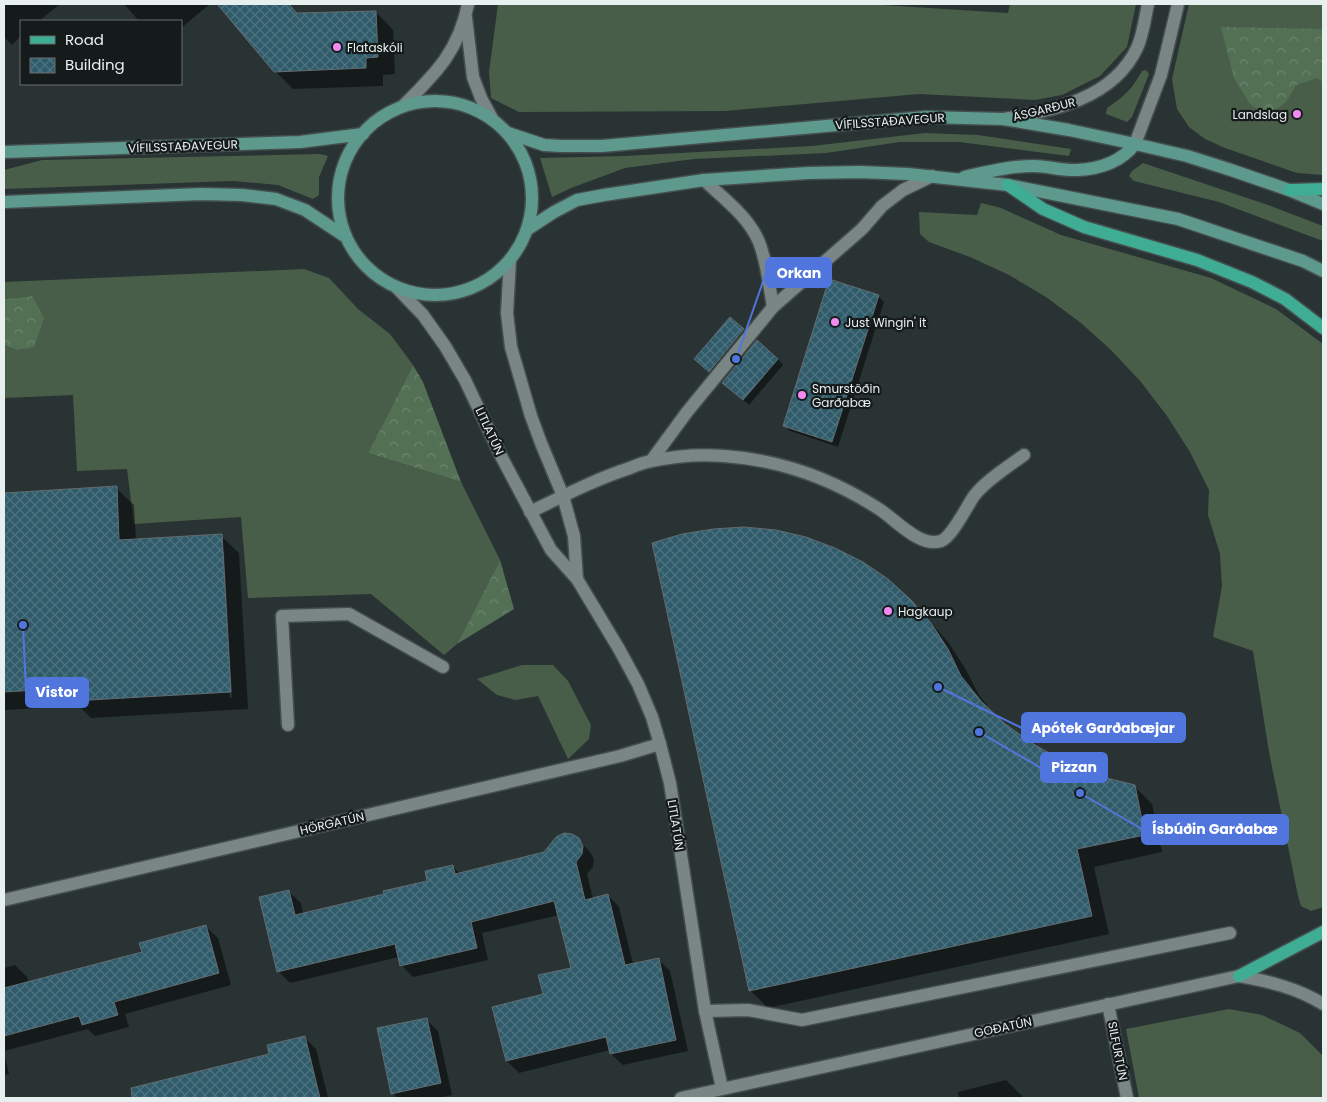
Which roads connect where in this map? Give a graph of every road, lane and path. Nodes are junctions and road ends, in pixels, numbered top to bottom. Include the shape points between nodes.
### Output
1 (1148, 4) edge
2 (1178, 4) edge
3 (467, 10) edge
4 (403, 106) junction
5 (1003, 119) junction
6 (493, 120) junction
7 (508, 133) junction
8 (362, 134) junction
9 (1135, 144) junction
10 (4, 152) edge
11 (932, 176) junction
12 (956, 179) junction
13 (704, 180) junction
14 (1008, 185) junction
15 (1323, 189) edge
16 (1289, 190) junction
17 (4, 202) edge
18 (1323, 204) edge
19 (528, 230) junction
20 (346, 237) junction
21 (510, 260) junction
22 (1323, 271) edge
23 (396, 288) junction
24 (773, 307) junction
25 (1323, 328) edge
26 (1024, 455) dead end
27 (651, 461) junction
28 (563, 496) junction
29 (530, 512) junction
30 (578, 579) junction
31 (443, 667) dead end
32 (288, 725) dead end
33 (660, 744) junction
34 (4, 900) edge
35 (1323, 932) edge
36 (1230, 933) dead end
37 (1239, 976) junction
38 (1108, 1004) junction
39 (1323, 1004) edge
40 (705, 1011) junction
41 (722, 1088) junction
42 (681, 1098) edge
43 (1127, 1098) edge

1 - 5 street, ÁSGARÐUR via 1137,47 1115,78 1078,101
2 - 9 street via 1161,75
3 - 4 street via 445,60
3 - 6 street via 473,78
4 - 6 main road, VÍFILSSTAÐAVEGUR via 450,102
4 - 8 main road, VÍFILSSTAÐAVEGUR
5 - 7 main road, VÍFILSSTAÐAVEGUR via 926,117 602,146 544,145
5 - 9 main road, VÍFILSSTAÐAVEGUR
6 - 7 main road, VÍFILSSTAÐAVEGUR
7 - 19 main road, VÍFILSSTAÐAVEGUR via 522,155 531,179
8 - 10 main road, VÍFILSSTAÐAVEGUR via 300,142
8 - 20 main road, VÍFILSSTAÐAVEGUR via 347,157 339,183 339,211
9 - 12 main road via 1121,158 1099,166 1076,170 1034,166 1004,168
9 - 16 main road, VÍFILSSTAÐAVEGUR via 1187,156
11 - 12 main road, VÍFILSSTAÐAVEGUR
11 - 13 main road, VÍFILSSTAÐAVEGUR via 860,172
11 - 24 street via 903,190 882,206 862,229
12 - 14 main road, VÍFILSSTAÐAVEGUR
13 - 19 main road, VÍFILSSTAÐAVEGUR via 577,200
13 - 24 street via 739,212 759,241
14 - 22 main road, VÍFILSSTAÐAVEGUR via 1178,219
14 - 25 main road via 1043,209 1084,227 1197,260 1252,282 1284,298
15 - 16 main road
16 - 18 main road, VÍFILSSTAÐAVEGUR
17 - 20 main road, VÍFILSSTAÐAVEGUR via 242,195 276,200 305,210
19 - 21 main road, VÍFILSSTAÐAVEGUR
20 - 23 main road, VÍFILSSTAÐAVEGUR via 376,276
21 - 23 main road, VÍFILSSTAÐAVEGUR via 487,281 458,293 427,296
21 - 28 street, LITLATÚN via 507,312 511,347 531,416
23 - 29 street, LITLATÚN via 423,315 446,346
24 - 27 street
26 - 27 street via 975,494 943,540 932,543 921,540 838,485 789,467 722,456
27 - 28 street via 604,477
28 - 29 street
28 - 30 street, LITLATÚN via 574,536
29 - 30 street, LITLATÚN via 551,550
30 - 33 street, LITLATÚN via 638,684
31 - 32 street via 349,614 282,616
33 - 34 street, HÖRGATÚN
33 - 40 street, LITLATÚN via 670,783
35 - 37 main road
36 - 40 street via 802,1020 748,1010
37 - 38 street, GOÐATÚN
37 - 39 street, GOÐATÚN via 1273,982
38 - 41 street, GOÐATÚN
38 - 43 street, SILFURTÚN
40 - 41 street, LITLATÚN
41 - 42 street, GOÐATÚN

